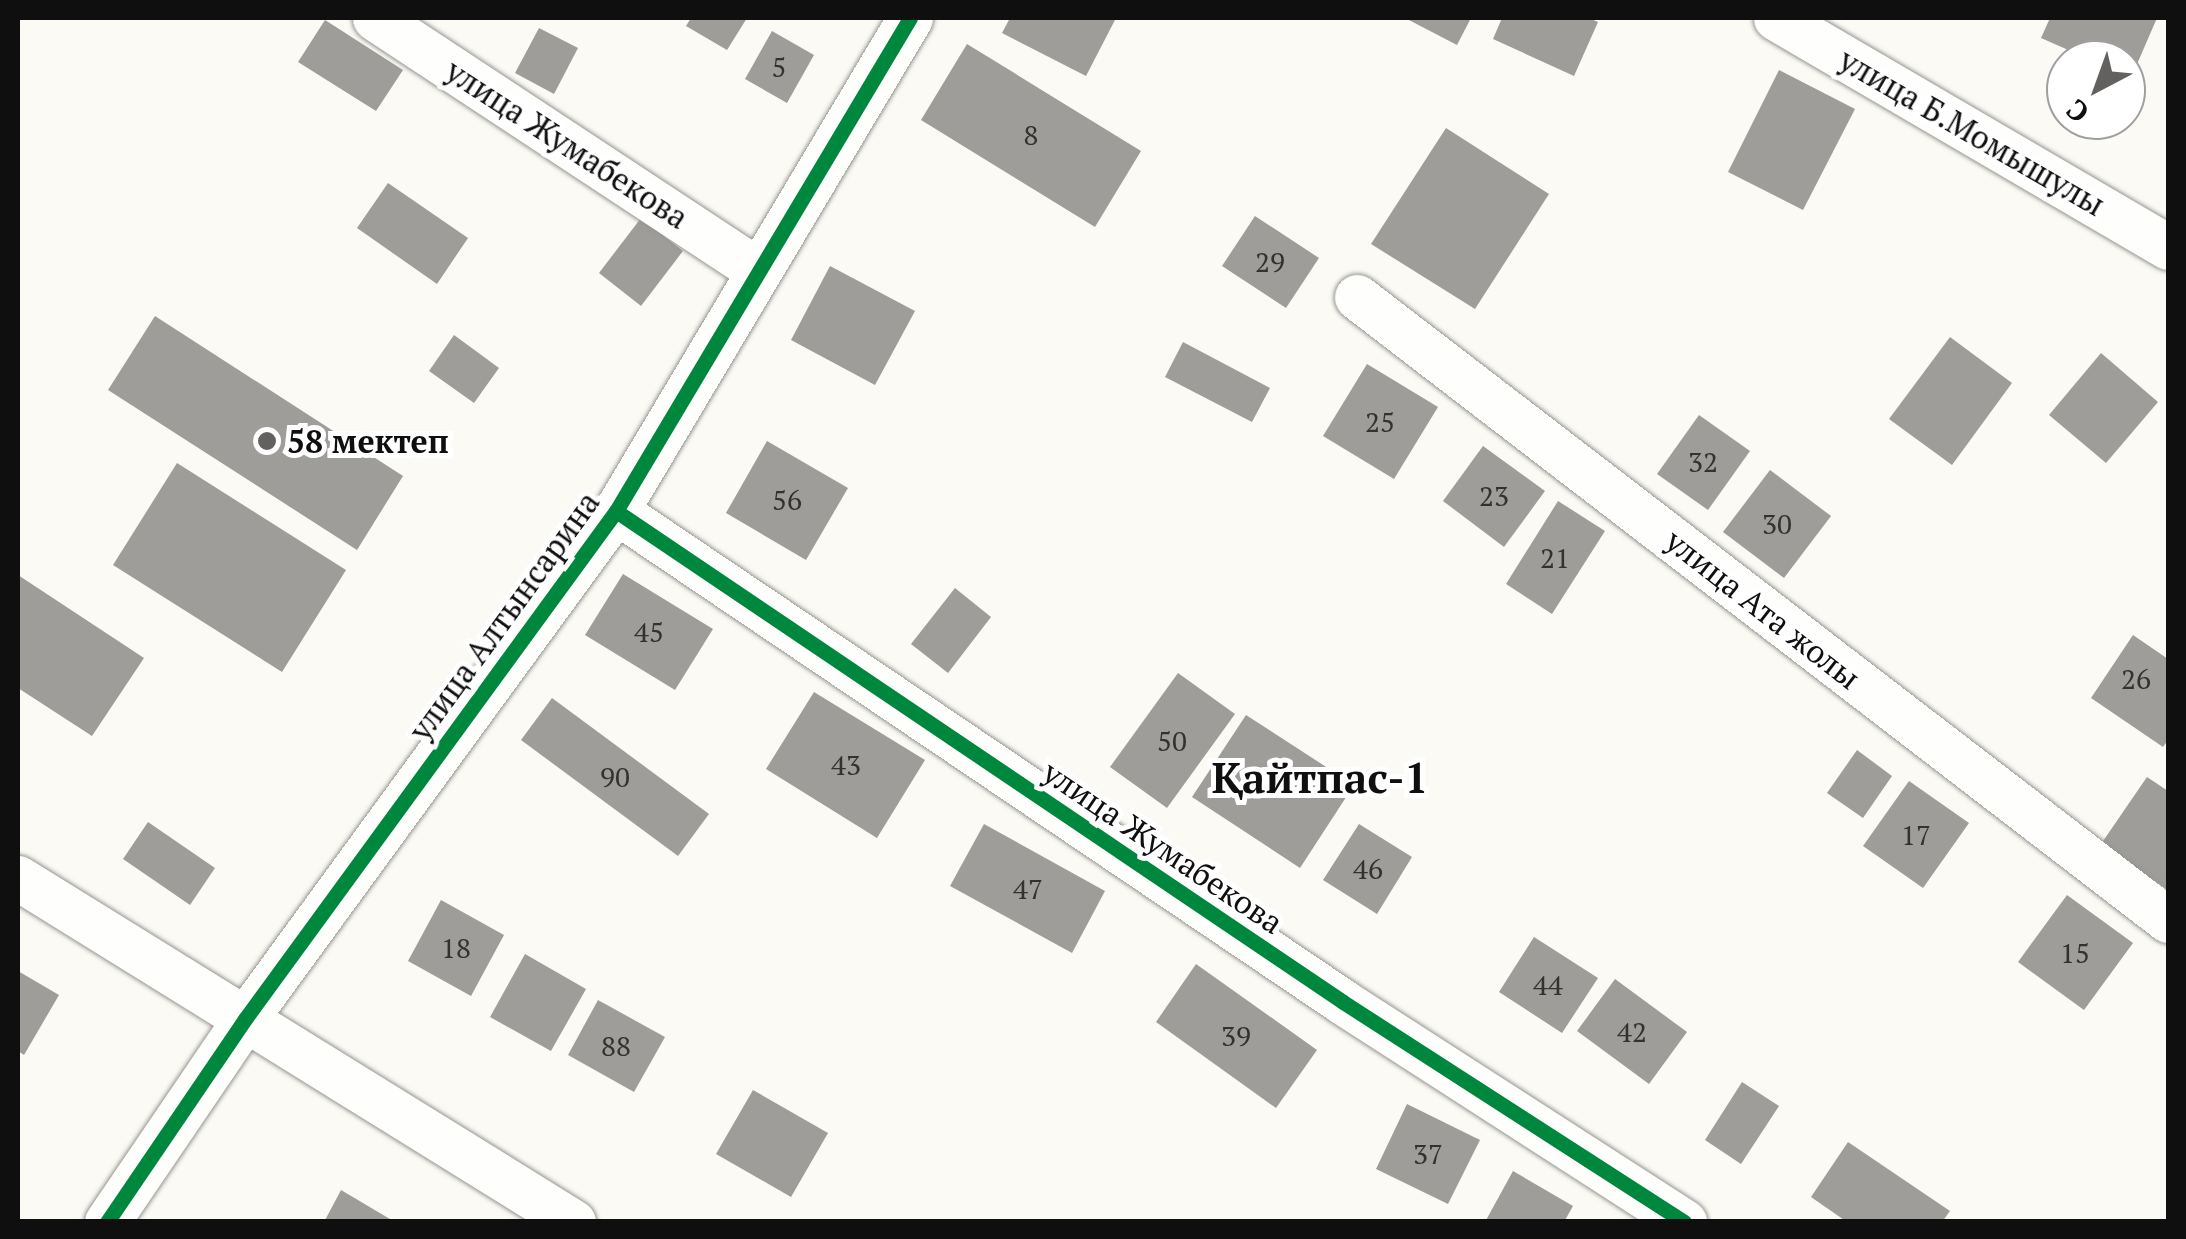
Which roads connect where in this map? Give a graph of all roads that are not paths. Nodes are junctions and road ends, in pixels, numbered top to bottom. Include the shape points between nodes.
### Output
1 (376, 18) edge
2 (910, 18) edge
3 (1776, 18) edge
4 (2168, 247) edge
5 (758, 271) junction
6 (1357, 297) dead end
7 (616, 511) junction
8 (18, 878) edge
9 (2168, 920) edge
10 (245, 1019) junction
11 (106, 1222) edge
12 (573, 1222) edge
13 (1684, 1222) edge

1 - 5 street, улица Жумабекова
2 - 5 street, улица Алтынсарина
3 - 4 street, улица Б.Момышулы
5 - 7 street, улица Алтынсарина
6 - 9 street, улица Ата жолы
7 - 10 street, улица Алтынсарина
7 - 13 street, улица Жумабекова via 1343,1002
8 - 10 street
10 - 11 street, улица Алтынсарина
10 - 12 street

